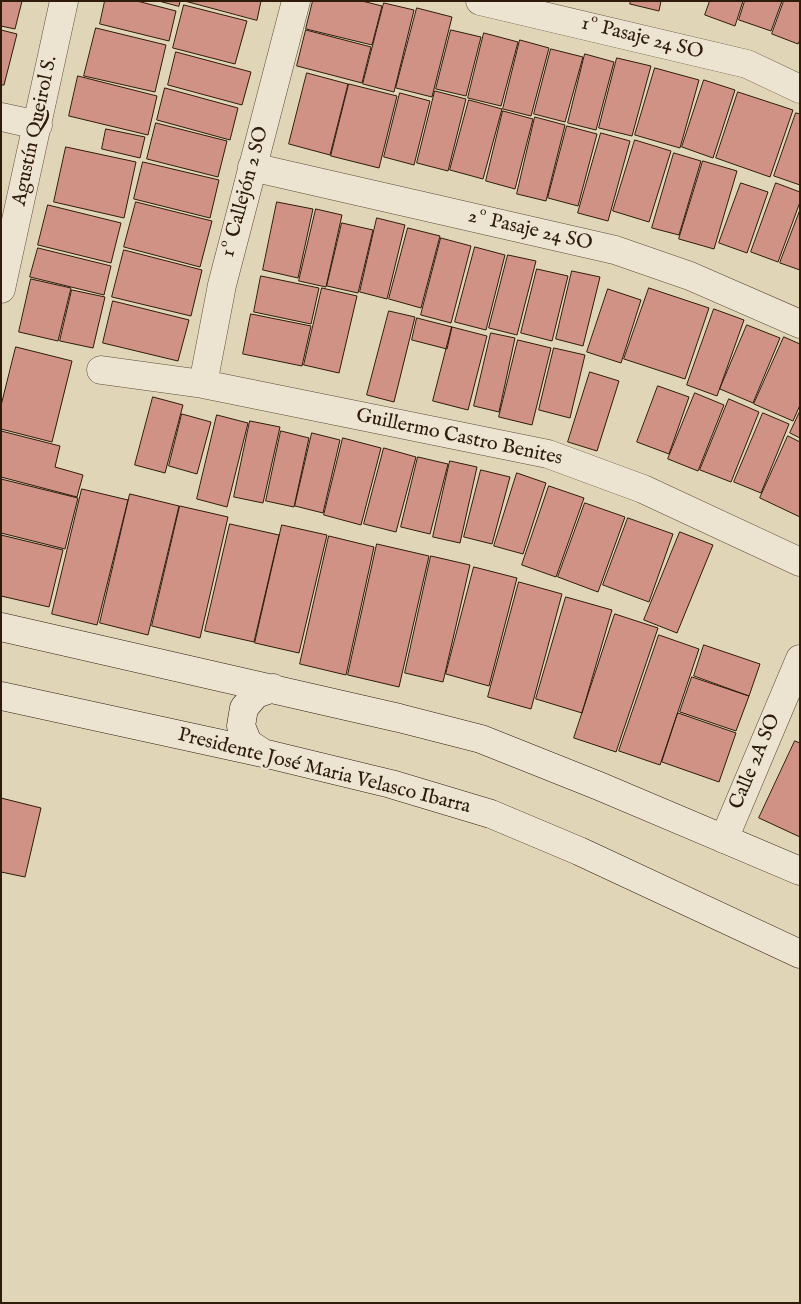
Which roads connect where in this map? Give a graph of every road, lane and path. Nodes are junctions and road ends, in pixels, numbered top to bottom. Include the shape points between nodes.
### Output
1 (64, 1) edge
2 (296, 1) edge
3 (480, 1) edge
4 (800, 89) edge
5 (1, 116) edge
6 (38, 125) junction
7 (252, 167) junction
8 (1, 289) edge
9 (800, 324) edge
10 (101, 370) dead end
11 (203, 384) junction
12 (800, 562) edge
13 (1, 626) edge
14 (800, 659) edge
15 (273, 688) junction
16 (1, 696) edge
17 (263, 753) junction
18 (724, 839) junction
19 (800, 871) edge
20 (800, 954) edge

1 - 6 street, Agustín Queirol S.
2 - 7 street, 1º Callejón 2 SO
3 - 4 street, 1º Pasaje 24 SO via 747,64
5 - 6 street
6 - 8 street, Agustín Queirol S.
7 - 9 street, 2º Pasaje 24 SO via 614,250 690,276
7 - 11 street, 1º Callejón 2 SO via 222,285
10 - 11 street, Guillermo Castro Benites
11 - 12 street, Guillermo Castro Benites via 548,454 643,489
13 - 15 street
14 - 18 street, Calle 2A SO
15 - 17 street via 256,694 244,708 241,726 248,743
15 - 18 street via 481,739
16 - 17 street, Presidente José Maria Velasco Ibarra
17 - 20 street, Presidente José Maria Velasco Ibarra via 391,784 491,814
18 - 19 street

